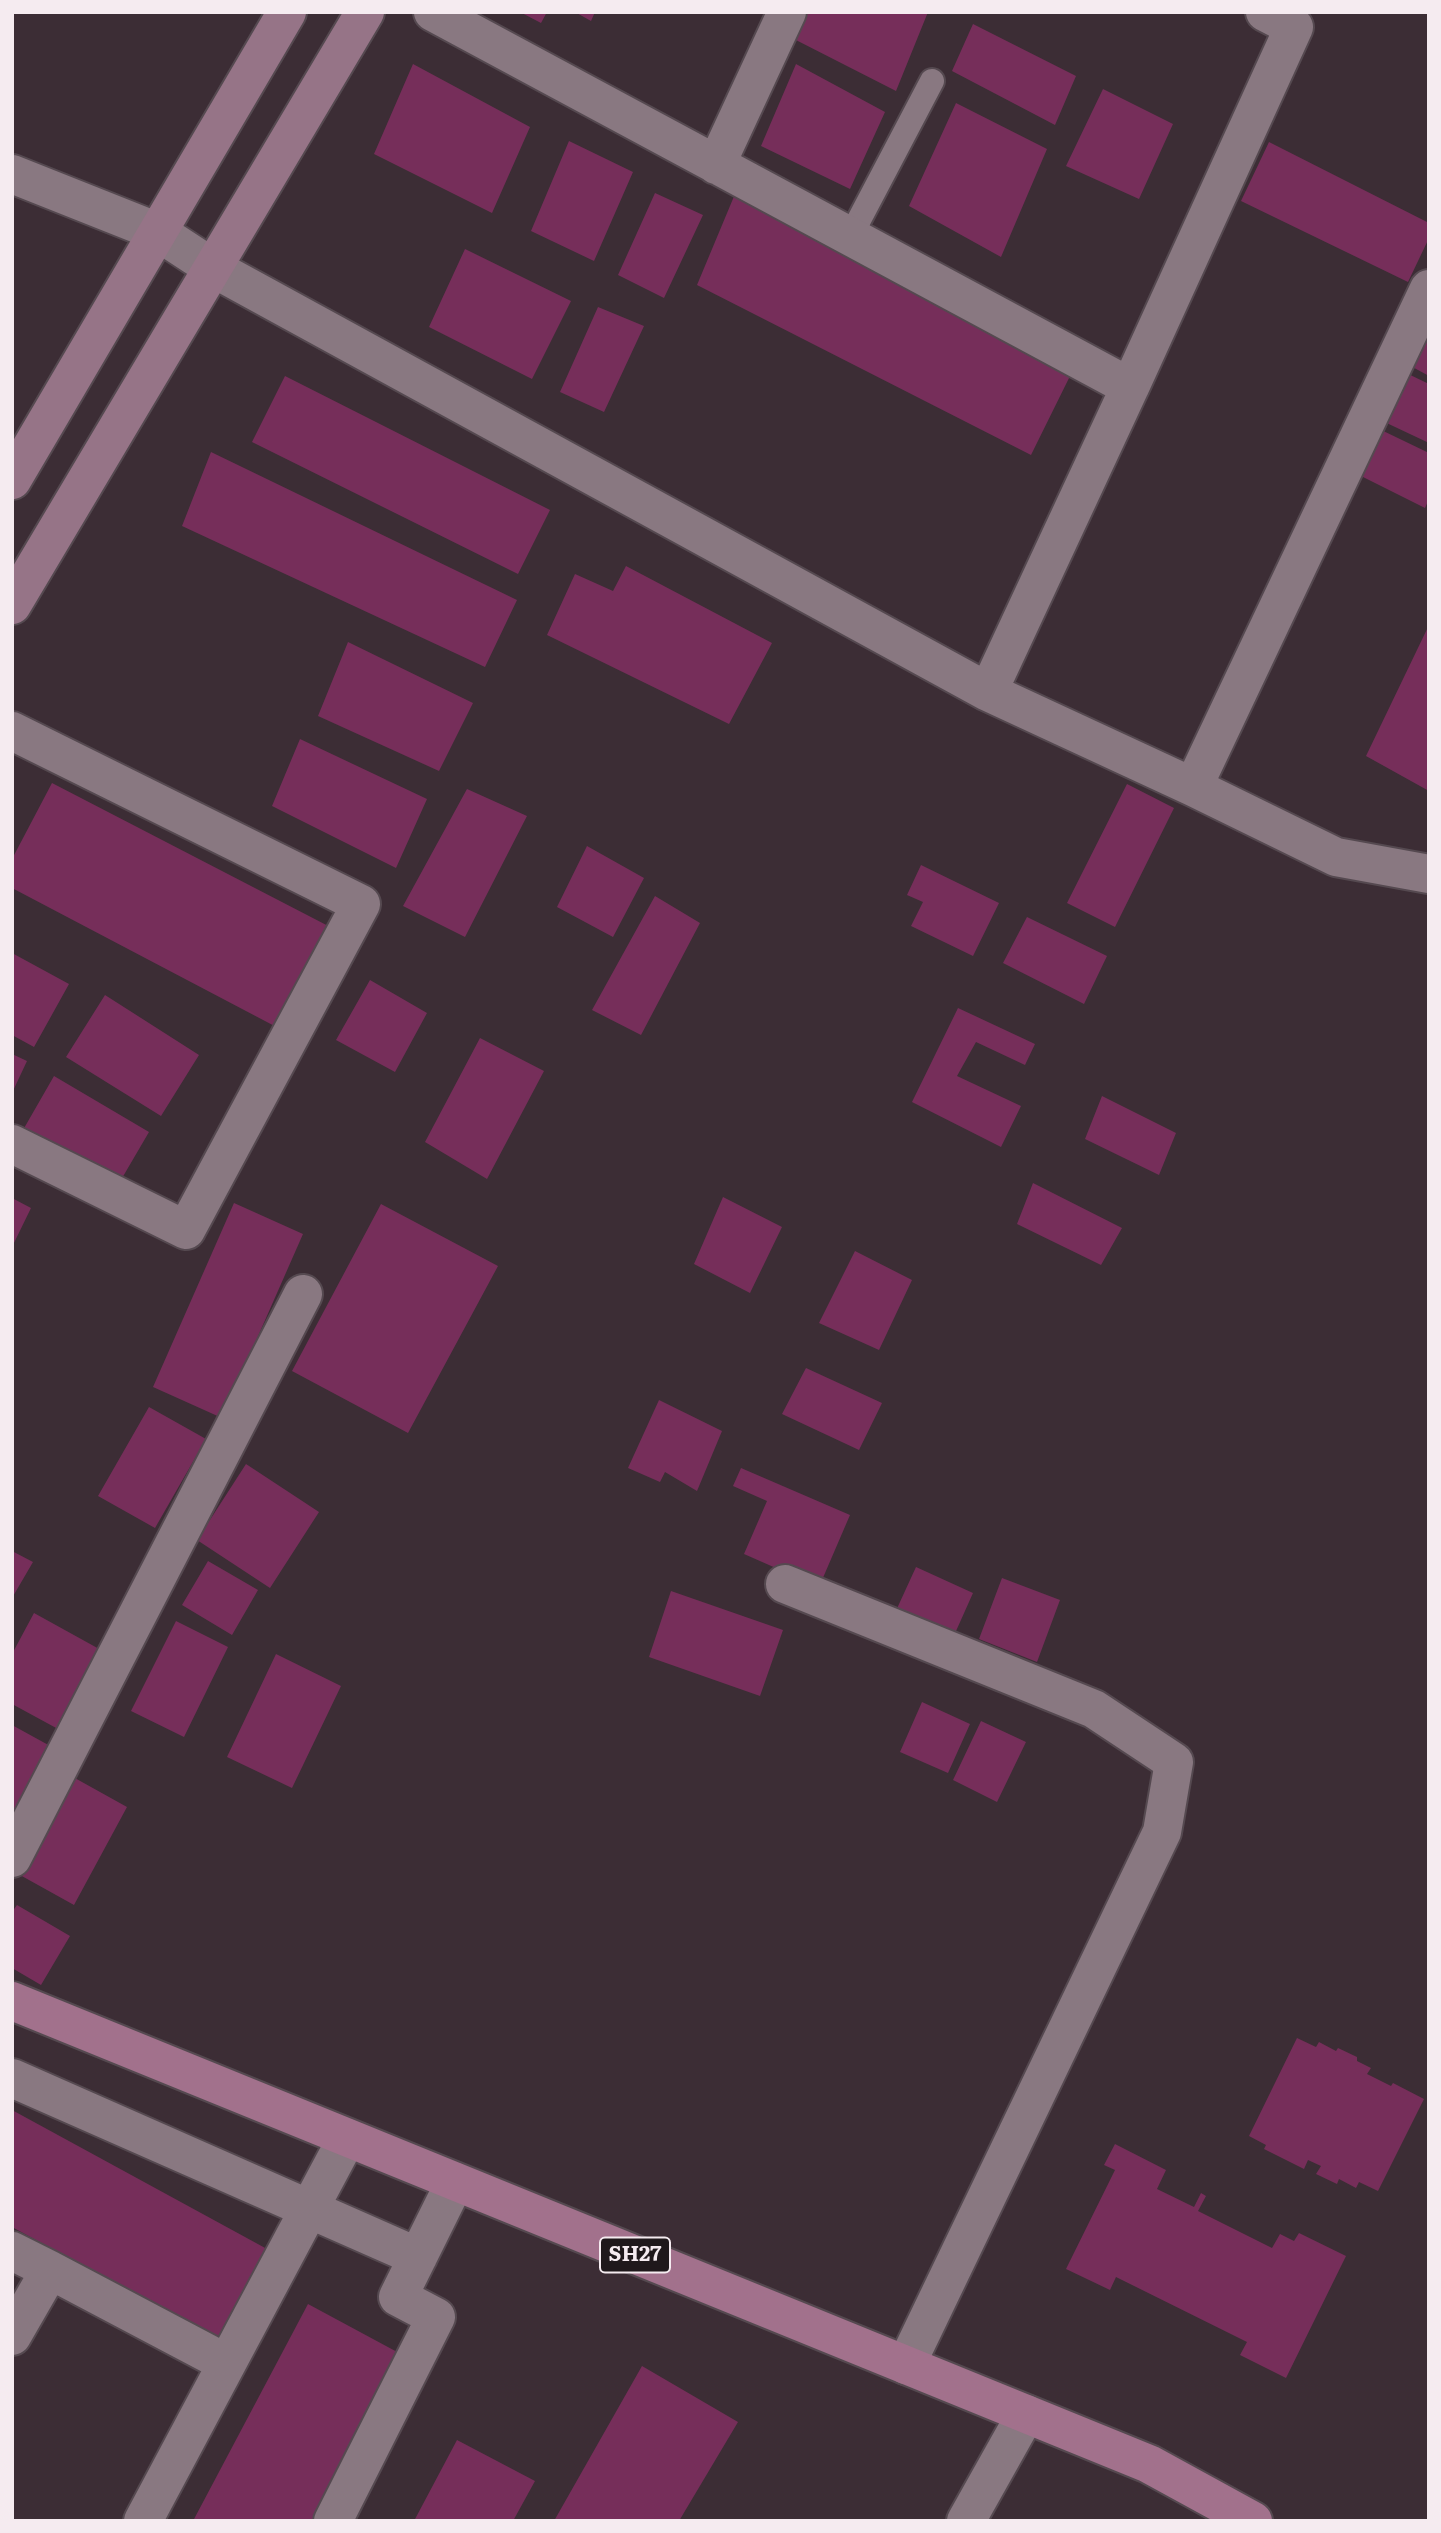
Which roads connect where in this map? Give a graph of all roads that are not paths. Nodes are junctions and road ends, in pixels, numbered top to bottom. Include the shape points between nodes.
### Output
1 (288, 12) edge
2 (365, 12) edge
3 (433, 12) edge
4 (787, 12) edge
5 (1287, 17) edge
6 (932, 81) dead end
7 (716, 165) junction
8 (12, 174) edge
9 (158, 232) junction
10 (850, 237) junction
11 (212, 268) junction
12 (1429, 289) edge
13 (1130, 387) junction
14 (12, 480) edge
15 (12, 605) edge
16 (988, 692) junction
17 (12, 731) edge
18 (1193, 787) junction
19 (1429, 874) edge
20 (12, 1144) edge
21 (303, 1294) dead end
22 (785, 1584) dead end
23 (12, 1858) edge
24 (12, 2001) edge
25 (12, 2078) edge
26 (347, 2138) junction
27 (456, 2182) junction
28 (309, 2209) junction
29 (12, 2251) edge
30 (418, 2257) junction
31 (50, 2270) junction
32 (12, 2336) edge
33 (226, 2363) junction
34 (906, 2365) junction
35 (1026, 2414) junction
36 (143, 2521) edge
37 (333, 2521) edge
38 (966, 2521) edge
39 (1252, 2521) edge

1 - 9 main road
2 - 11 main road
3 - 7 street
4 - 7 street
5 - 13 street
6 - 10 lane
7 - 10 street
8 - 9 street
9 - 11 street
9 - 14 main road
10 - 13 street
11 - 15 main road
11 - 16 street
12 - 18 street
13 - 16 street
16 - 18 street
17 - 20 street via 362,904 186,1230
18 - 19 street via 1336,856
21 - 23 street
22 - 34 street via 1094,1709 1174,1762 1162,1832
24 - 26 main road, SH27
25 - 28 street
26 - 27 main road, SH27
26 - 28 street
27 - 30 street
27 - 34 main road, SH27
28 - 30 street
28 - 33 street
29 - 31 street
30 - 37 street via 398,2297 436,2317
31 - 32 street
31 - 33 street
33 - 36 street
34 - 35 main road, SH27
35 - 38 street
35 - 39 main road, SH27 via 1149,2464

